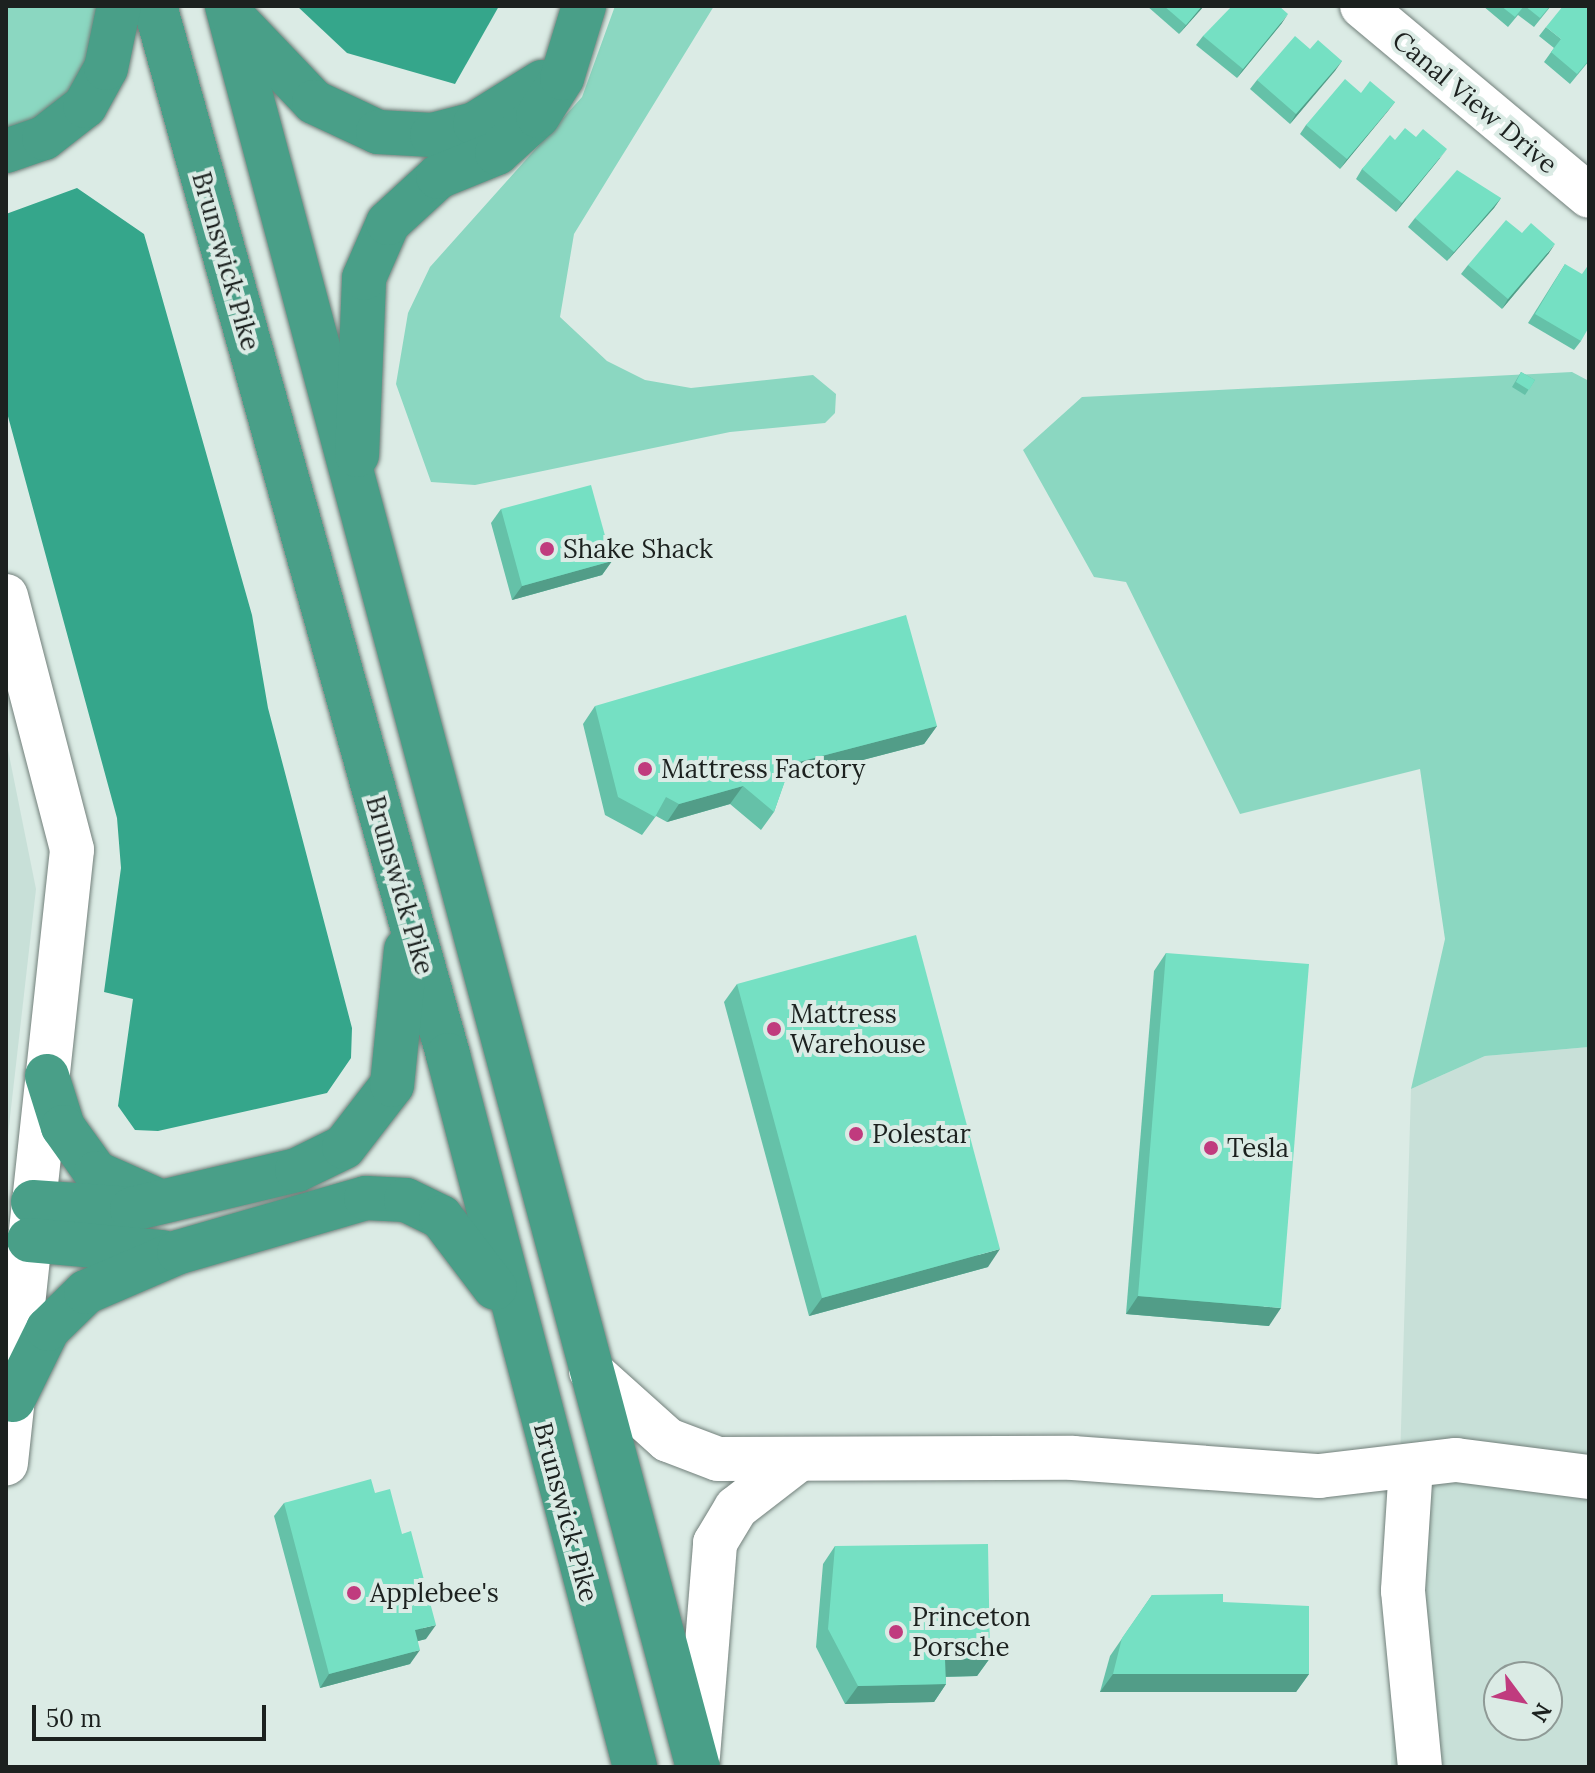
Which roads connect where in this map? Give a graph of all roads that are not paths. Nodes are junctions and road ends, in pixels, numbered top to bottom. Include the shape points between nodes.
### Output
1 (119, 6) edge
2 (155, 6) edge
3 (1362, 6) edge
4 (228, 10) edge
5 (583, 13) edge
6 (9, 152) edge
7 (1589, 196) edge
8 (354, 485) junction
9 (6, 596) edge
10 (408, 915) junction
11 (47, 1076) junction
12 (169, 1202) junction
13 (31, 1221) junction
14 (179, 1252) junction
15 (518, 1334) junction
16 (591, 1371) junction
17 (13, 1400) junction
18 (798, 1460) junction
19 (6, 1463) edge
20 (1411, 1466) junction
21 (1589, 1477) edge
22 (698, 1766) edge
23 (635, 1767) edge
24 (1420, 1767) edge

1 - 6 highway via 106,68 85,106 57,130
2 - 10 highway, Brunswick Pike
3 - 7 street, Canal View Drive
4 - 5 highway via 325,109 361,127 414,136 463,128 512,106 556,65
4 - 8 highway
5 - 8 highway via 562,78 531,124 497,153 438,177 388,223 364,278 366,364
8 - 16 highway
9 - 11 street via 71,840
10 - 12 highway via 399,1060 389,1093 363,1130 311,1165
10 - 15 highway, Brunswick Pike
11 - 12 highway via 63,1127 96,1173 118,1188
11 - 13 street
12 - 13 highway
13 - 14 highway
13 - 17 street
14 - 15 highway via 366,1198 406,1200 441,1217 467,1245
14 - 17 highway via 70,1304 38,1345
15 - 23 highway, Brunswick Pike
16 - 18 street via 639,1419 694,1453
16 - 22 highway
17 - 19 street
18 - 20 street via 1073,1458 1319,1476
18 - 22 street via 736,1508 715,1543
20 - 21 street via 1456,1460
20 - 24 street via 1403,1591

